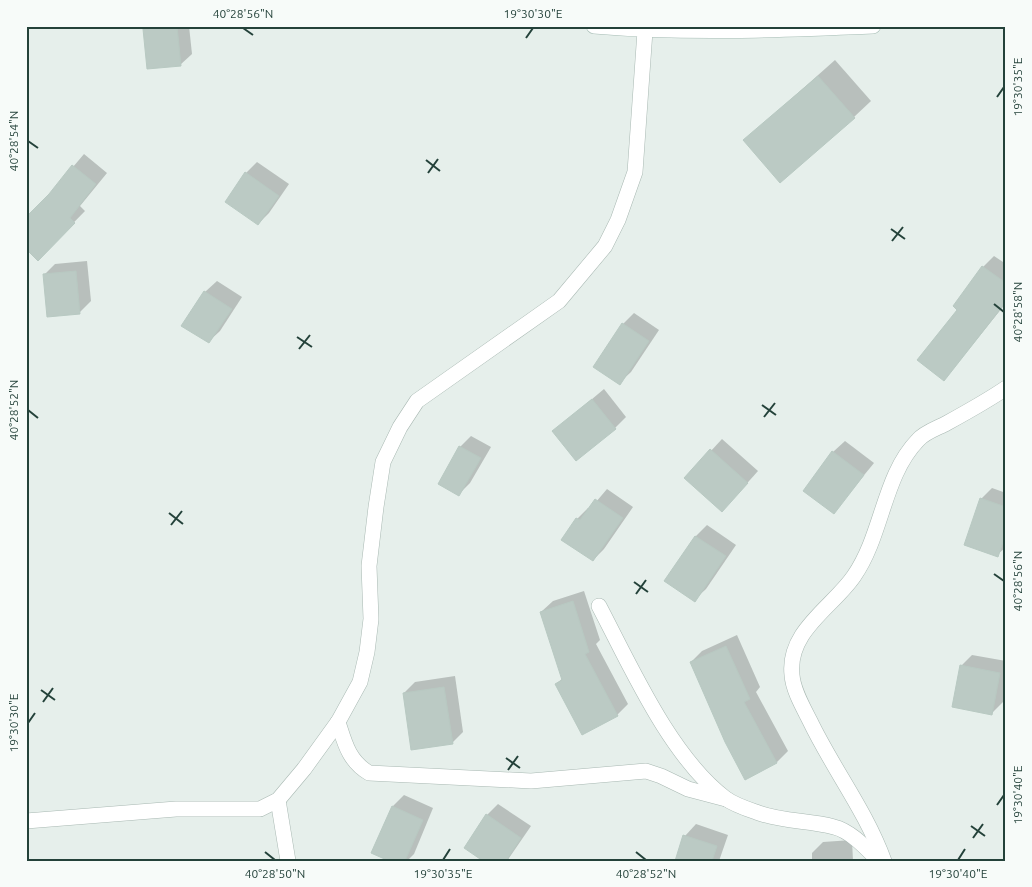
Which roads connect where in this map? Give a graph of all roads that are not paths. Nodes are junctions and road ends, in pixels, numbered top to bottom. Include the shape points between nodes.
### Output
1 (594, 26) edge
2 (873, 26) edge
3 (646, 31) junction
4 (1006, 388) edge
5 (599, 606) dead end
6 (338, 722) junction
7 (726, 799) junction
8 (278, 800) junction
9 (26, 821) edge
10 (288, 861) edge
11 (879, 861) edge
12 (884, 861) edge

1 - 3 street
2 - 3 street via 767,31
3 - 6 street via 635,172 605,246 559,301 417,401 383,462 370,566 371,619 367,652 360,682
4 - 12 street via 920,437 906,453 871,545 854,576 805,630 793,654 792,675 802,705 823,748 874,832
5 - 7 street via 644,692 677,744 699,773
6 - 7 street via 349,755 369,773 531,781 646,771 688,789
6 - 8 street
7 - 11 street via 757,813 790,822 836,827 858,841
8 - 9 street via 260,809 176,809
8 - 10 street

